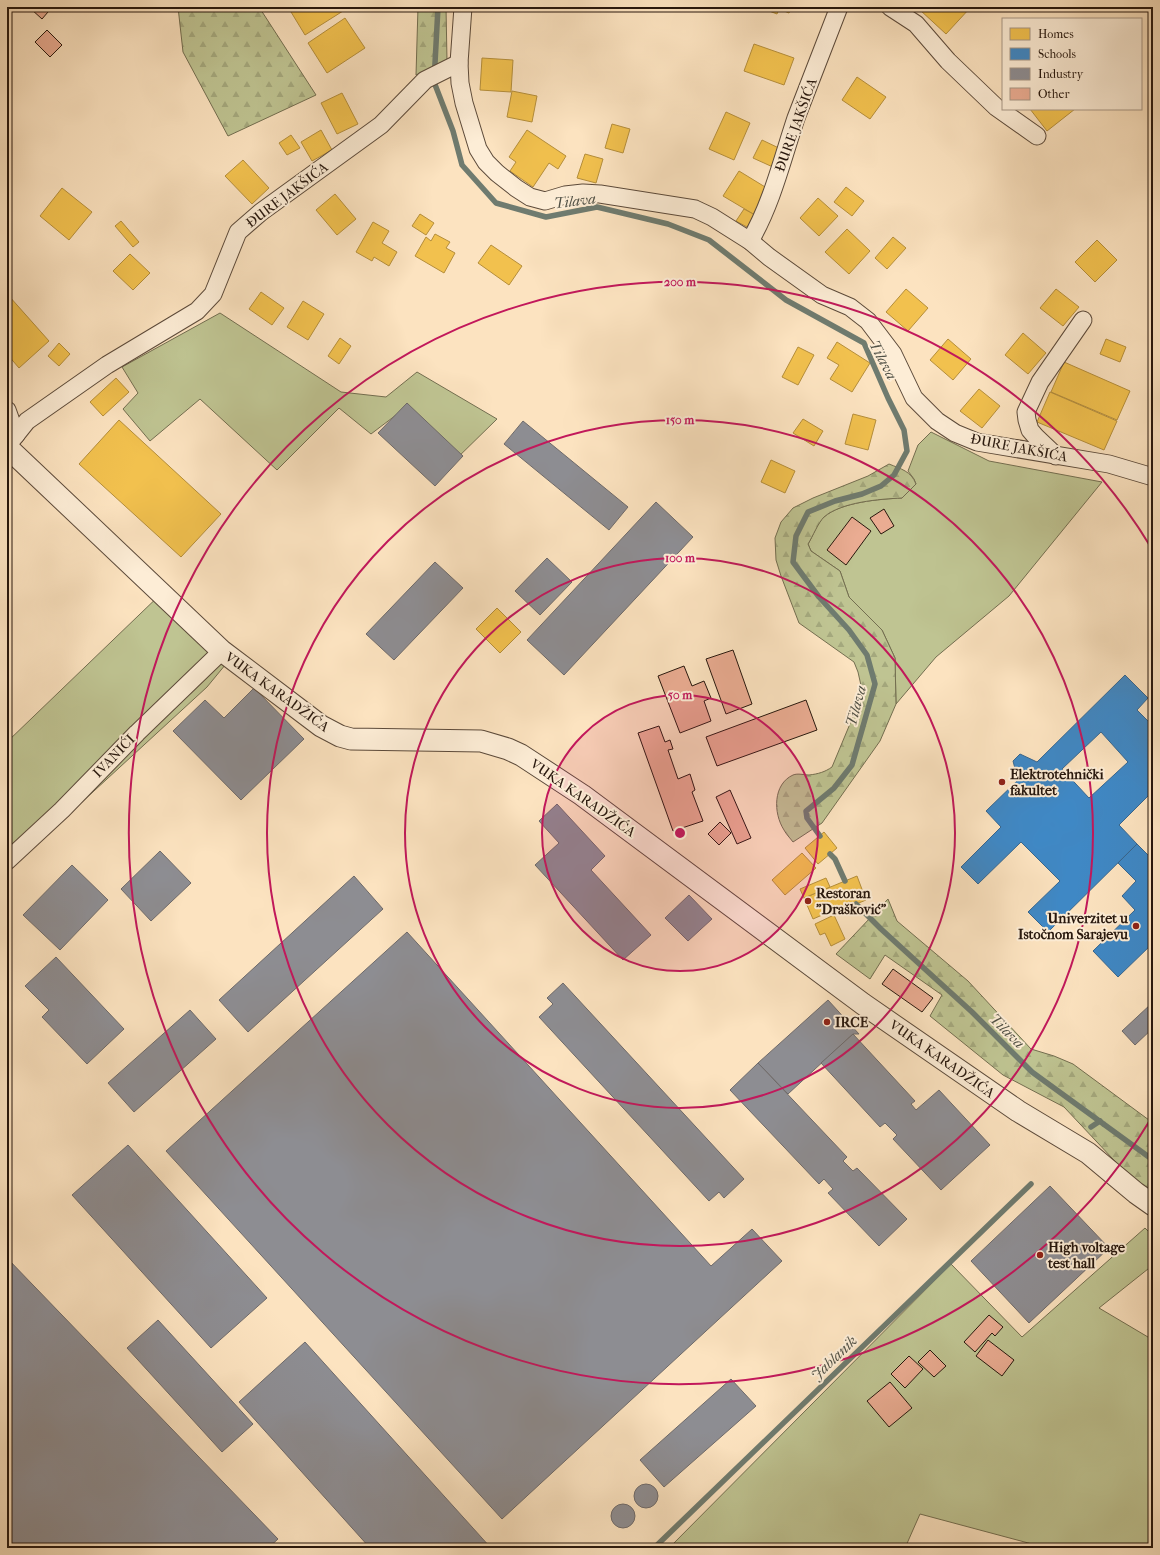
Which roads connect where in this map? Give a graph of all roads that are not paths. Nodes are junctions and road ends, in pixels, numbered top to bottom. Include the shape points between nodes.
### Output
1 (463, 7) edge
2 (840, 7) edge
3 (890, 7) edge
4 (452, 66) junction
5 (1037, 136) dead end
6 (750, 241) junction
7 (1083, 320) dead end
8 (7, 410) edge
9 (10, 443) edge
10 (1056, 456) junction
11 (1153, 477) edge
12 (222, 651) junction
13 (7, 861) edge
14 (1153, 1205) edge

1 - 4 street, ĐURE JAKŠIĆA
2 - 6 street, ĐURE JAKŠIĆA via 796,118 771,195
3 - 5 street via 916,24 948,61 996,108
4 - 6 street, ĐURE JAKŠIĆA via 460,83 478,149 486,162 516,188 544,201 583,193 696,209
4 - 9 street, ĐURE JAKŠIĆA via 425,80 381,125 261,212 238,232 213,294 197,311 107,365 27,421
6 - 10 street, ĐURE JAKŠIĆA via 801,281 822,295 850,307 868,321 893,354 914,398 937,421 955,433 977,442
7 - 10 street via 1040,382 1026,412 1033,433
8 - 9 street, VUKA KARADŽIĆA
9 - 12 street, VUKA KARADŽIĆA
10 - 11 street, ĐURE JAKŠIĆA via 1109,464
12 - 13 street, IVANIĆI
12 - 14 street, VUKA KARADŽIĆA via 321,726 340,736 363,740 480,741 521,755 582,795 863,1004 1018,1111 1088,1153

